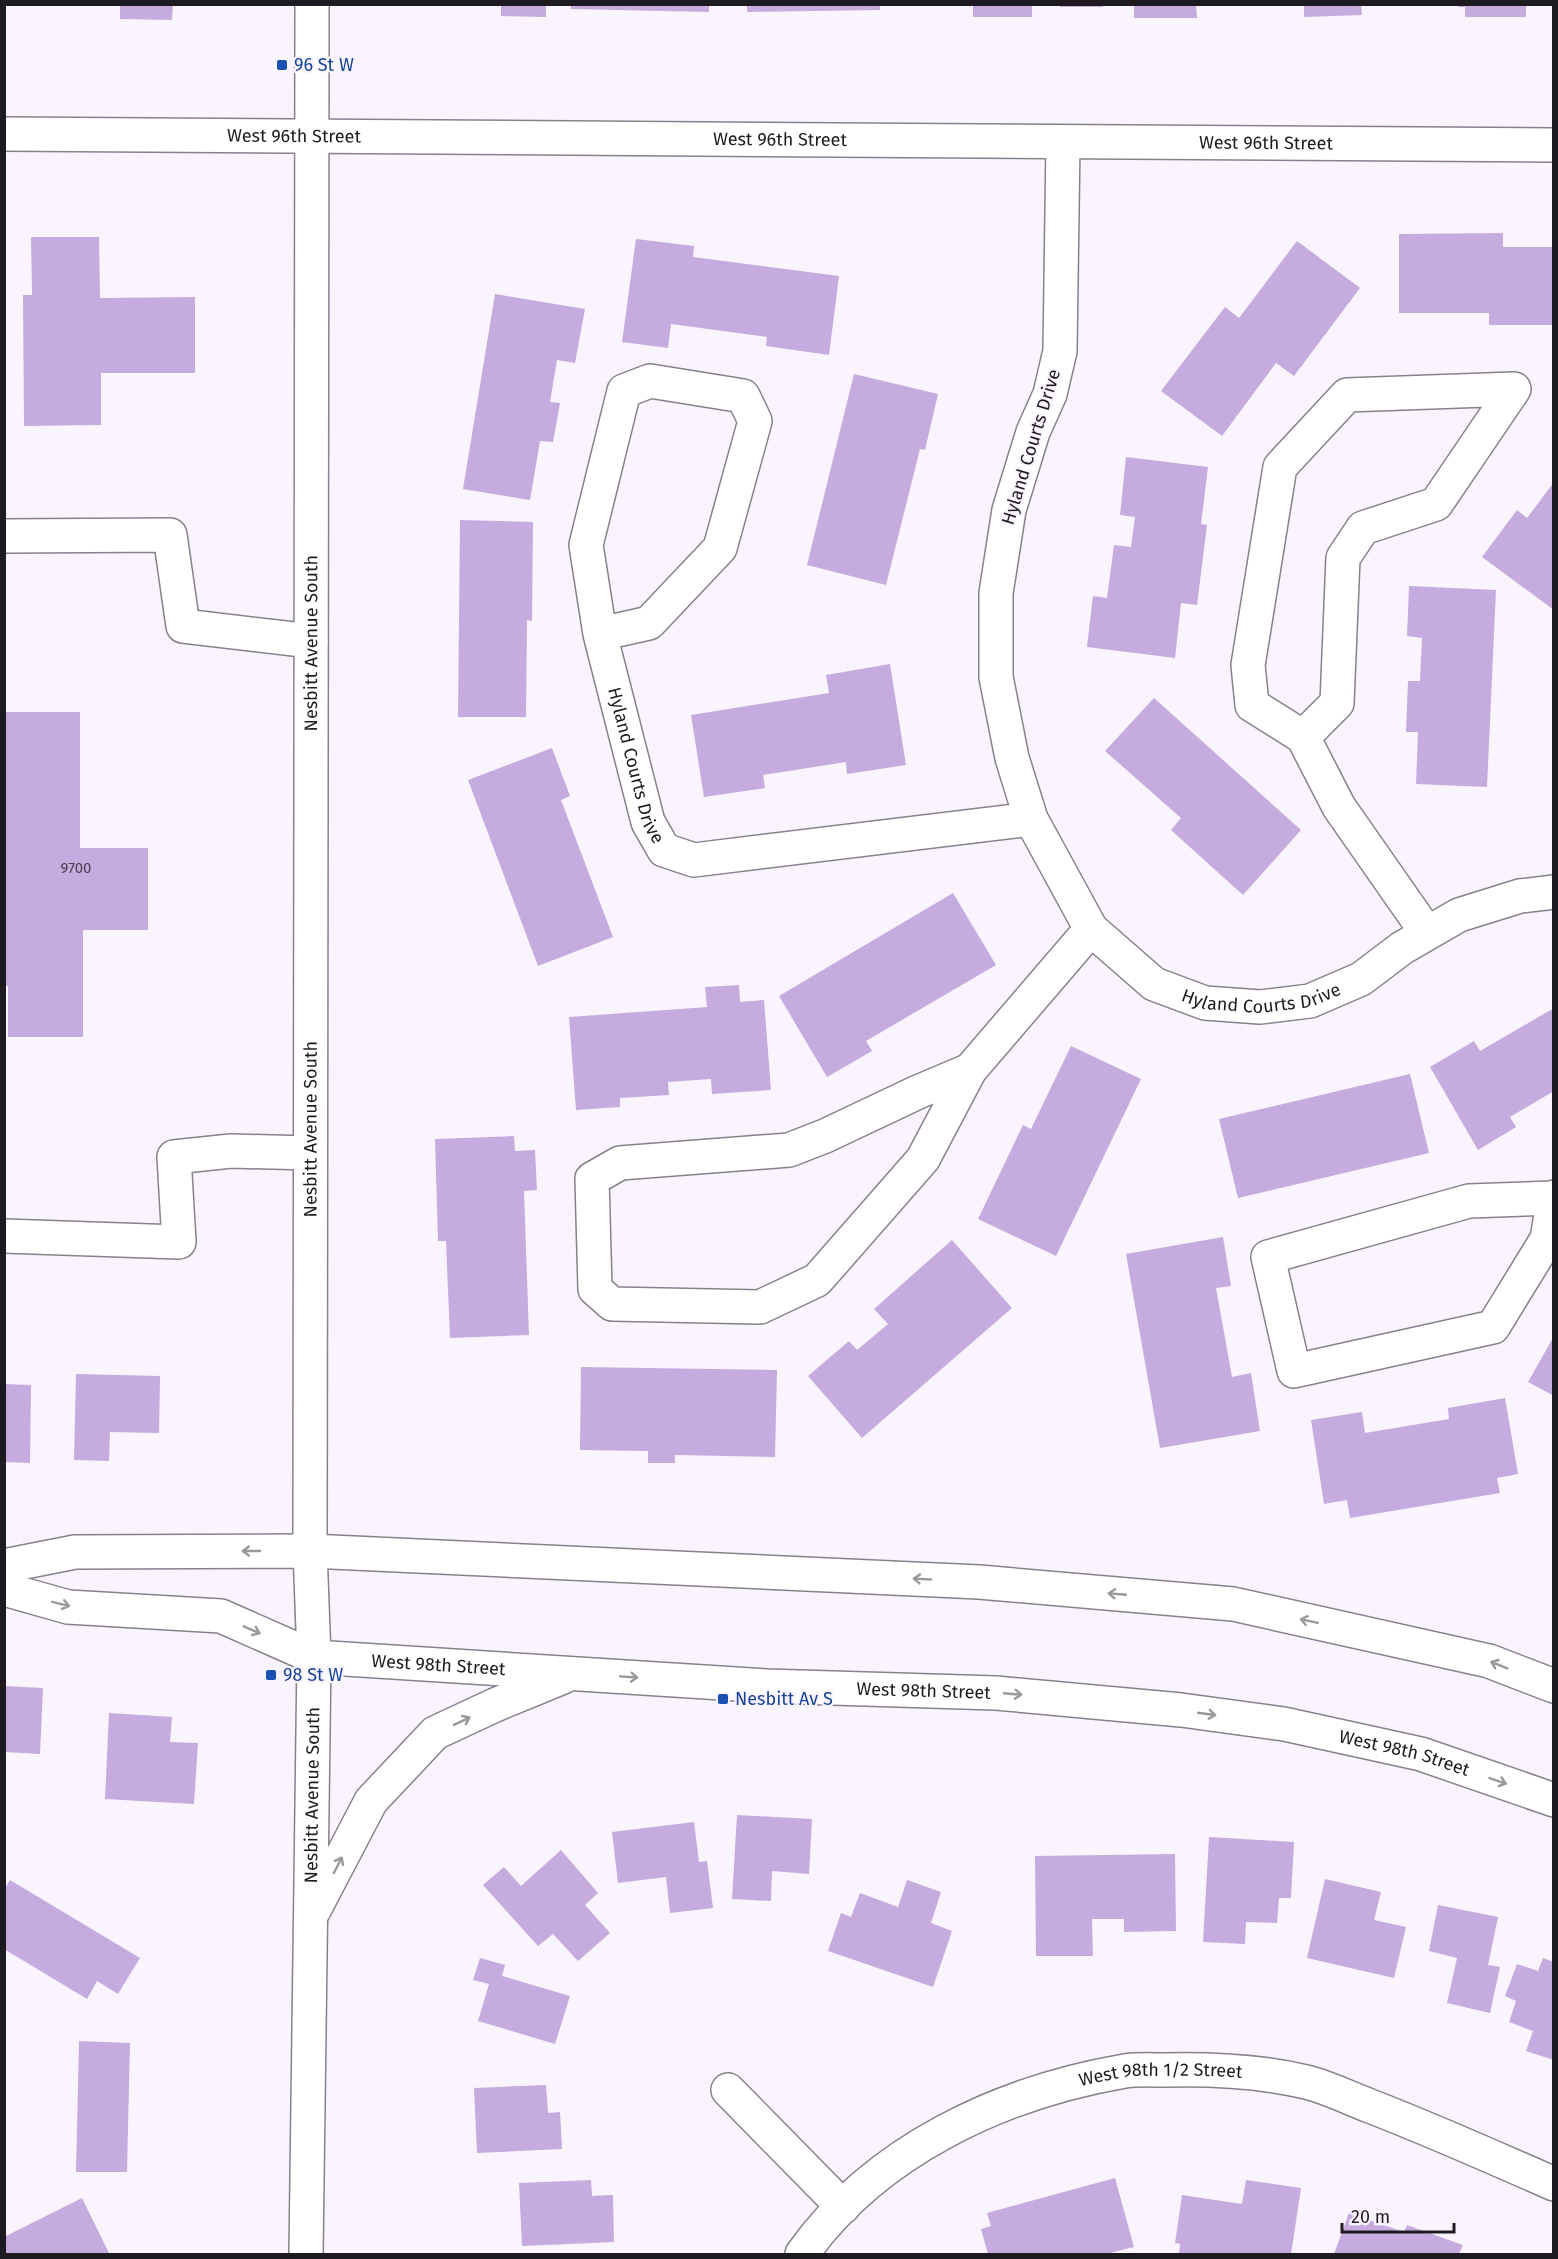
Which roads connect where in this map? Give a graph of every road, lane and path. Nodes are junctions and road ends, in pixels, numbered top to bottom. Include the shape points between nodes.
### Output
1 (312, 4) edge
2 (4, 134) edge
3 (312, 137) junction
4 (1063, 142) junction
5 (1554, 145) edge
6 (4, 536) edge
7 (600, 634) junction
8 (311, 641) junction
9 (1303, 737) junction
10 (1031, 819) junction
11 (1554, 892) edge
12 (1090, 929) junction
13 (1427, 933) junction
14 (970, 1070) junction
15 (310, 1153) junction
16 (1553, 1197) edge
17 (4, 1236) edge
18 (310, 1551) junction
19 (4, 1566) edge
20 (4, 1589) edge
21 (314, 1657) junction
22 (571, 1673) junction
23 (1554, 1686) edge
24 (1554, 1800) edge
25 (311, 1917) junction
26 (728, 2090) dead end
27 (1554, 2184) edge
28 (843, 2206) junction
29 (306, 2254) edge
30 (802, 2254) edge

1 - 3 street, Nesbitt Avenue South
2 - 3 street, West 96th Street
3 - 4 street, West 96th Street
3 - 8 street, Nesbitt Avenue South
4 - 5 street, West 96th Street
4 - 10 street, Hyland Courts Drive via 1060,351 1050,394 1033,432 1009,510 996,593 996,677 1012,758
6 - 8 street via 170,535 183,626
7 - 7 street, Hyland Courts Drive via 586,545 624,391 650,381 743,396 755,421 720,549 649,623
7 - 10 street, Hyland Courts Drive via 648,822 664,850 694,860
8 - 15 street, Nesbitt Avenue South
9 - 9 street via 1252,705 1248,665 1280,467 1347,395 1514,389 1436,504 1362,528 1342,558 1337,703
9 - 13 street via 1339,807
10 - 12 street, Hyland Courts Drive
11 - 13 street, Hyland Courts Drive via 1520,896 1459,915
12 - 13 street, Hyland Courts Drive via 1154,984 1205,1003 1260,1007 1310,1000 1361,979
12 - 14 street
14 - 14 street via 789,1150 620,1163 592,1179 595,1289 612,1304 760,1307 817,1280 923,1159
15 - 17 street via 231,1151 174,1157 179,1242
15 - 18 street, Nesbitt Avenue South
16 - 16 street via 1547,1239 1493,1327 1294,1371 1268,1257 1469,1201
18 -> 19 street via 75,1552
18 - 21 street, Nesbitt Avenue South
23 -> 18 street via 1489,1661 1233,1604 979,1582
20 -> 21 street, West 98th Street via 68,1607 221,1616
21 - 22 street, West 98th Street
21 - 25 street, Nesbitt Avenue South
22 -> 24 street, West 98th Street via 767,1686 996,1693 1181,1710 1284,1724 1421,1754
25 -> 22 street via 371,1801 435,1733
25 - 29 street, Nesbitt Avenue South
26 - 28 street
27 - 28 street, West 98th 1/2 Street via 1432,2130 1307,2082 1219,2069 1127,2071 1040,2090 958,2123 880,2173
28 - 30 street, West 98th 1/2 Street

